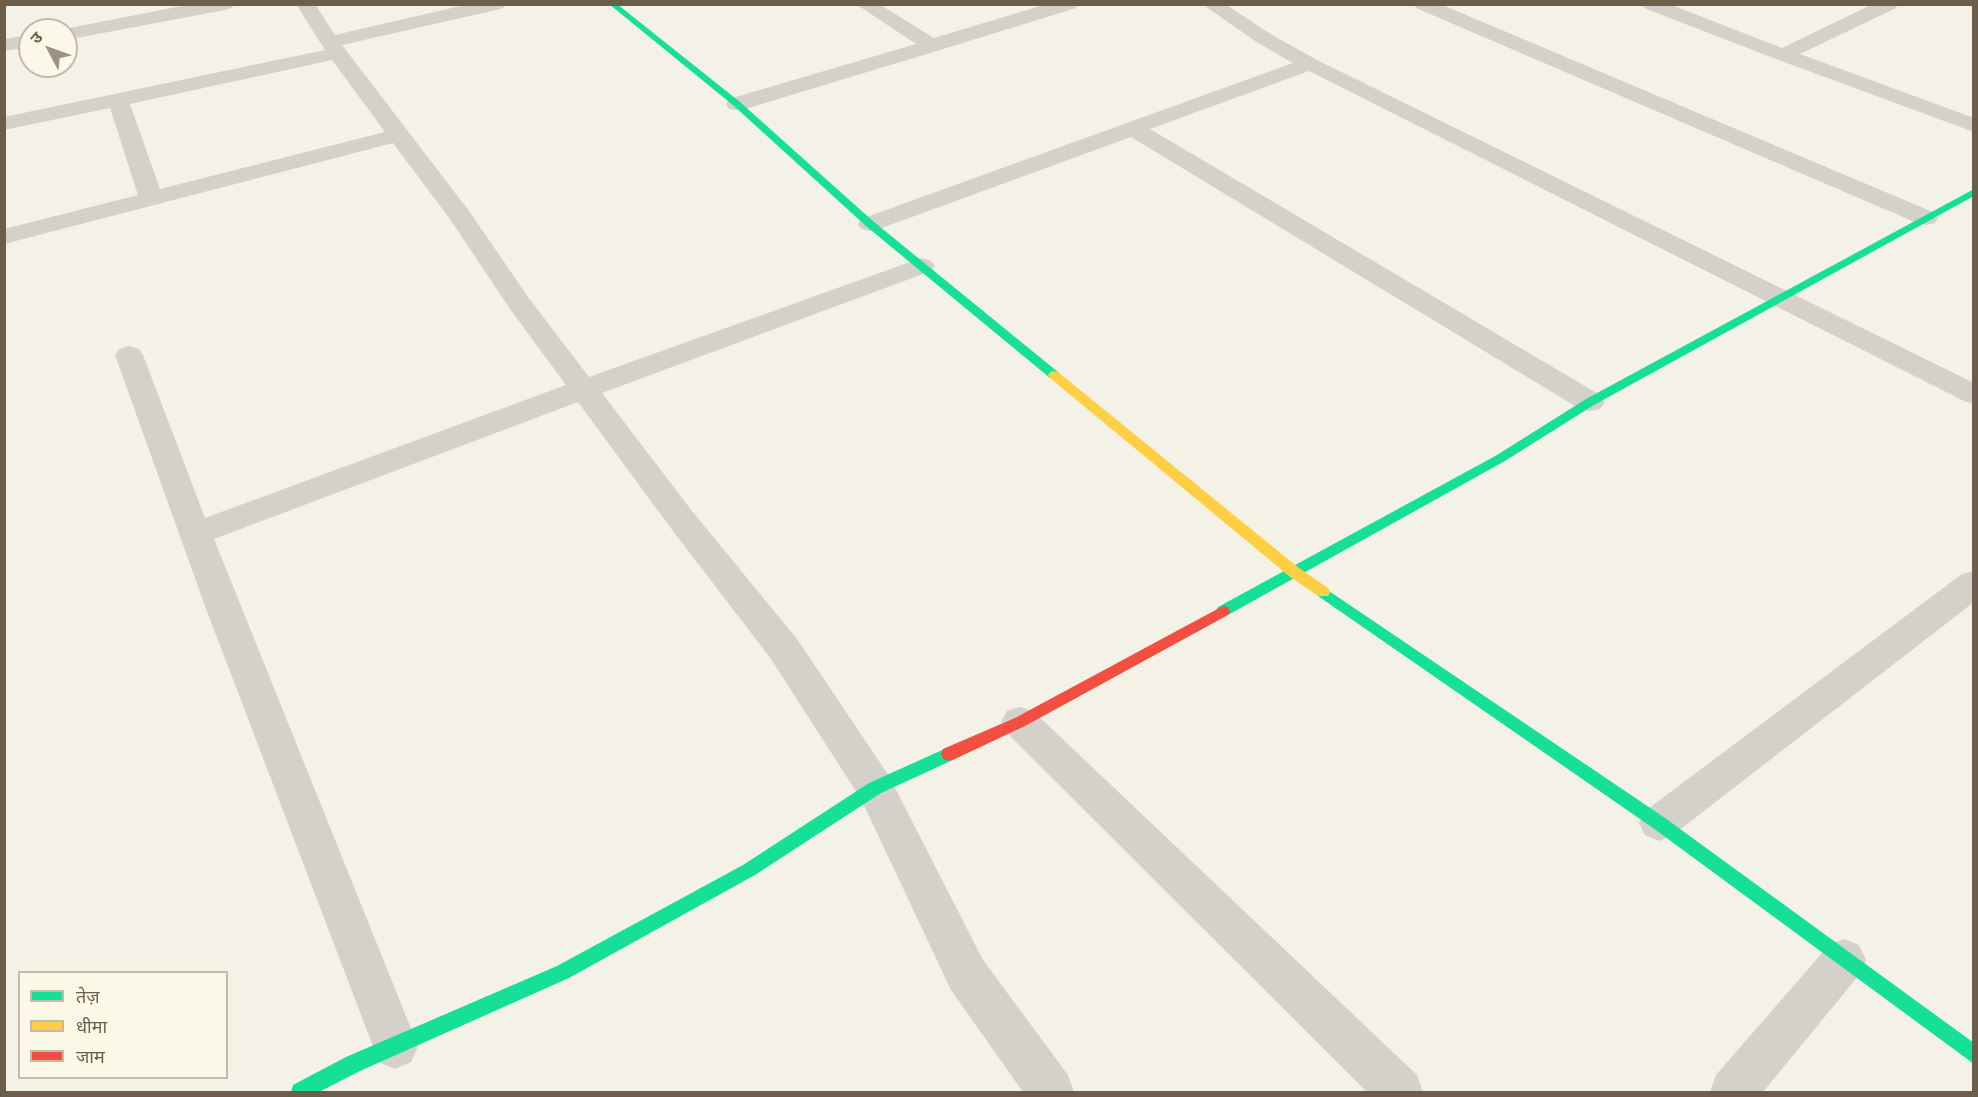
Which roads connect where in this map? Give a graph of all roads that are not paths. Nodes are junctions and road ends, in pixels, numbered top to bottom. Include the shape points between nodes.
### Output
1 (225, 4) edge
2 (304, 4) edge
3 (496, 4) edge
4 (612, 4) edge
5 (865, 4) edge
6 (1069, 4) edge
7 (1211, 4) edge
8 (1424, 4) edge
9 (1651, 4) edge
10 (1875, 6) edge
11 (78, 32) edge
12 (933, 46) junction
13 (333, 48) junction
14 (1784, 55) junction
15 (1310, 64) junction
16 (118, 100) junction
17 (736, 104) junction
18 (4, 124) edge
19 (1974, 126) edge
20 (1134, 129) junction
21 (398, 135) junction
22 (1974, 192) edge
23 (151, 199) junction
24 (1926, 218) junction
25 (870, 224) junction
26 (4, 237) edge
27 (922, 266) junction
28 (1781, 299) junction
29 (129, 355) dead end
30 (584, 389) junction
31 (1974, 395) edge
32 (1590, 402) junction
33 (195, 534) junction
34 (1294, 572) junction
35 (1974, 583) edge
36 (1020, 722) junction
37 (875, 788) junction
38 (1659, 823) junction
39 (1844, 960) junction
40 (395, 1046) junction
41 (1974, 1055) edge
42 (300, 1092) edge
43 (1051, 1092) edge
44 (1400, 1092) edge
45 (1734, 1092) edge

1 - 11 street
2 - 13 street
3 - 13 street
4 - 17 street
5 - 12 street
6 - 12 street
7 - 15 street
8 - 24 street
9 - 14 street
10 - 14 street
12 - 17 street
13 - 16 street
13 - 21 street
14 - 19 street
15 - 20 street
15 - 28 street
16 - 18 street
16 - 23 street
17 - 25 street
20 - 25 street
20 - 32 street
21 - 23 street
21 - 30 street
22 - 24 street
23 - 26 street
24 - 28 street
25 - 27 street
27 - 30 street
27 - 34 street
28 - 31 street
28 - 32 street
29 - 33 street
30 - 33 street
30 - 37 street via 784,649
32 - 34 street via 1501,458
33 - 40 street
34 - 36 street
34 - 38 street
35 - 38 street
36 - 37 street
36 - 44 street
37 - 40 street via 749,870 563,972
37 - 43 street via 967,975
38 - 39 street
39 - 41 street
39 - 45 street
40 - 42 street

